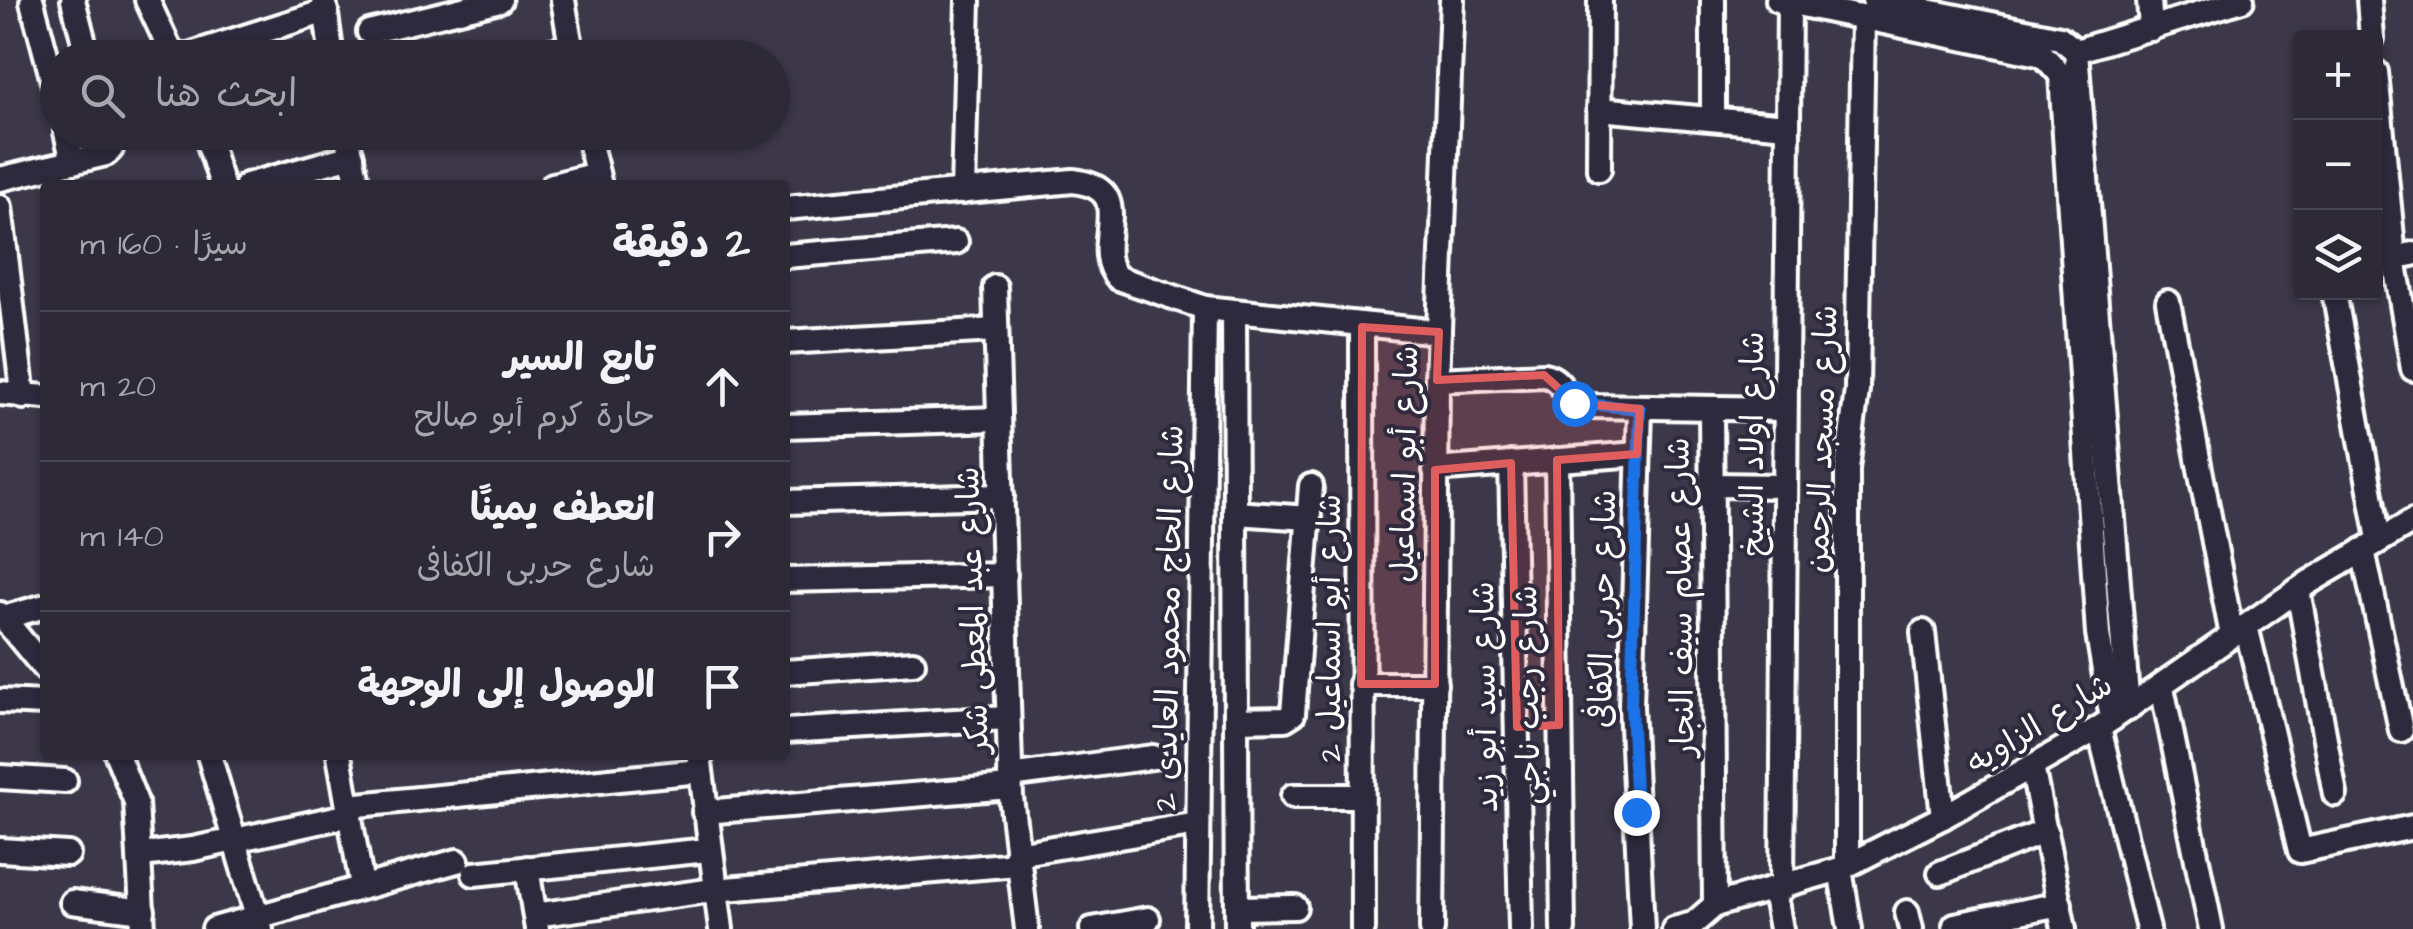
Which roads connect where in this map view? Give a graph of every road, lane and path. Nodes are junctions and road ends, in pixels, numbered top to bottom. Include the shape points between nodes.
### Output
1 (72, 0) edge
2 (147, 0) edge
3 (500, 0) edge
4 (562, 0) edge
5 (968, 0) edge
6 (1452, 0) edge
7 (1600, 0) edge
8 (1713, 0) edge
9 (2148, 0) edge
10 (2242, 0) edge
11 (2368, 0) edge
12 (1785, 1) edge
13 (32, 2) edge
14 (325, 5) edge
15 (444, 5) edge
16 (1868, 8) edge
17 (2151, 28) junction
18 (2371, 30) edge
19 (368, 32) dead end
20 (42, 40) edge
21 (83, 40) edge
22 (167, 40) edge
23 (227, 40) edge
24 (330, 40) edge
25 (570, 40) edge
26 (2076, 52) junction
27 (1599, 109) junction
28 (1713, 119) junction
29 (2381, 120) edge
30 (1787, 126) junction
31 (71, 150) edge
32 (95, 150) edge
33 (211, 150) edge
34 (334, 150) edge
35 (350, 150) edge
36 (592, 150) edge
37 (74, 162) junction
38 (1599, 169) dead end
39 (599, 179) edge
40 (0, 180) edge
41 (220, 180) edge
42 (259, 180) edge
43 (357, 180) edge
44 (962, 192) junction
45 (790, 208) edge
46 (1, 216) edge
47 (956, 242) dead end
48 (790, 256) edge
49 (2394, 258) edge
50 (995, 287) dead end
51 (2335, 300) edge
52 (2168, 302) dead end
53 (1206, 308) junction
54 (1234, 312) junction
55 (1362, 328) junction
56 (996, 330) junction
57 (1439, 332) junction
58 (790, 342) edge
59 (2413, 369) edge
60 (1437, 380) junction
61 (23, 396) edge
62 (1640, 409) junction
63 (1711, 409) junction
64 (1784, 409) junction
65 (999, 419) junction
66 (790, 426) edge
67 (1637, 454) junction
68 (1557, 460) junction
69 (1512, 463) junction
70 (1436, 470) junction
71 (2099, 478) junction
72 (1712, 485) junction
73 (1311, 486) dead end
74 (1784, 486) junction
75 (1002, 496) junction
76 (790, 502) edge
77 (1236, 514) junction
78 (1308, 518) junction
79 (2413, 521) edge
80 (2371, 544) junction
81 (1005, 575) junction
82 (790, 580) edge
83 (2298, 590) junction
84 (40, 607) edge
85 (2, 616) edge
86 (2239, 631) junction
87 (1923, 632) dead end
88 (1559, 640) junction
89 (1515, 641) junction
90 (40, 660) edge
91 (912, 663) dead end
92 (790, 672) edge
93 (1361, 684) junction
94 (1435, 684) junction
95 (2162, 687) junction
96 (0, 701) edge
97 (40, 703) edge
98 (1008, 718) junction
99 (2113, 719) junction
100 (1236, 720) junction
101 (1559, 725) junction
102 (1517, 727) junction
103 (790, 730) edge
104 (2400, 730) dead end
105 (1153, 756) dead end
106 (119, 760) edge
107 (210, 760) edge
108 (340, 760) edge
109 (700, 763) edge
110 (2032, 766) junction
111 (0, 776) edge
112 (65, 781) dead end
113 (1010, 781) junction
114 (2334, 794) dead end
115 (1198, 796) junction
116 (1236, 796) junction
117 (1294, 796) dead end
118 (1362, 796) junction
119 (349, 810) junction
120 (704, 812) junction
121 (1943, 817) junction
122 (1198, 824) junction
123 (2413, 827) edge
124 (2046, 831) junction
125 (232, 842) junction
126 (0, 850) edge
127 (708, 850) junction
128 (68, 854) dead end
129 (141, 856) junction
130 (1016, 859) junction
131 (1844, 867) junction
132 (528, 868) junction
133 (1940, 872) dead end
134 (362, 886) junction
135 (714, 890) junction
136 (1778, 890) junction
137 (72, 902) dead end
138 (2060, 904) junction
139 (1294, 907) dead end
140 (1709, 915) edge
141 (1237, 918) edge
142 (1148, 919) dead end
143 (143, 920) edge
144 (258, 922) edge
145 (536, 922) edge
146 (1955, 925) dead end
147 (1022, 928) edge
148 (214, 929) edge
149 (720, 929) edge
150 (1092, 929) edge
151 (1197, 929) edge
152 (1363, 929) edge
153 (1432, 929) edge
154 (1521, 929) edge
155 (1563, 929) edge
156 (1642, 929) edge
157 (1674, 929) edge
158 (1782, 929) edge
159 (1850, 929) edge
160 (2064, 929) edge
161 (2148, 929) edge
162 (2211, 929) edge

1 - 21 street
2 - 22 street
3 - 15 street
4 - 25 street
5 - 44 street
6 - 57 street, شارع أبو اسماعيل
7 - 27 street
8 - 28 street
9 - 17 street
10 - 17 street
11 - 18 street
12 - 16 street
12 - 30 street, شارع اولاد الشيخ
13 - 20 street
14 - 23 street
14 - 24 street
15 - 19 street via 420,22
16 - 26 street via 2060,38
16 - 71 street via 2043,55 2057,66
16 - 131 street, شارع مسجد الرحمن via 1856,408 1848,469
17 - 26 street
26 - 71 street
27 - 28 street
27 - 38 street
28 - 30 street
29 - 49 street
30 - 64 street, شارع اولاد الشيخ
31 - 37 street
32 - 37 street
33 - 41 street
34 - 42 street
35 - 43 street
36 - 39 street
37 - 40 street
44 - 45 street
44 - 53 street via 1092,184 1110,206 1112,272
46 - 61 street
47 - 48 street
49 - 59 street
50 - 56 street, شارع عبد المعطى شكر
51 - 80 street
52 - 86 street
53 - 54 street
53 - 115 street, شارع الحاج محمود العايدى 2
54 - 55 street
54 - 77 street
55 - 57 street
55 - 93 street, شارع أبو اسماعيل 2
56 - 58 street
56 - 65 street, شارع عبد المعطى شكر
57 - 60 street, شارع أبو اسماعيل
60 - 62 street via 1544,374 1574,403
60 - 70 street, شارع أبو اسماعيل
62 - 63 street
62 - 67 street, شارع حربى الكفافى
63 - 64 street
63 - 72 street, شارع عصام سيف النجار
64 - 74 street, شارع اولاد الشيخ
65 - 66 street
65 - 75 street, شارع عبد المعطى شكر
67 - 68 street
67 - 156 street, شارع حربى الكفافى via 1631,706
68 - 69 street
68 - 88 street, شارع رجب ناجي
69 - 70 street
69 - 89 street, شارع سيد أبو زيد
70 - 94 street, شارع أبو اسماعيل
71 - 99 street
72 - 74 street
72 - 140 street, شارع عصام سيف النجار
73 - 78 street
74 - 136 street, شارع اولاد الشيخ
75 - 76 street
75 - 81 street, شارع عبد المعطى شكر
77 - 78 street
77 - 100 street
78 - 100 street via 1294,714
79 - 80 street, شارع الزاويه
80 - 83 street, شارع الزاويه
80 - 104 street
81 - 82 street
81 - 98 street, شارع عبد المعطى شكر
83 - 86 street, شارع الزاويه
83 - 114 street
84 - 85 street
85 - 90 street
86 - 95 street, شارع الزاويه
86 - 123 street via 2297,845 2304,852
87 - 121 street
88 - 89 street
88 - 101 street, شارع رجب ناجي
89 - 102 street, شارع سيد أبو زيد
91 - 92 street
93 - 94 street
93 - 118 street, شارع أبو اسماعيل 2
94 - 153 street, شارع أبو اسماعيل
95 - 99 street, شارع الزاويه
95 - 162 street
96 - 97 street
98 - 103 street
98 - 113 street, شارع عبد المعطى شكر
99 - 110 street, شارع الزاويه
99 - 161 street
100 - 116 street
101 - 102 street
101 - 155 street, شارع رجب ناجي
102 - 154 street, شارع سيد أبو زيد
105 - 113 street
106 - 129 street via 136,802
107 - 125 street
108 - 119 street
109 - 119 street
109 - 120 street
110 - 121 street, شارع الزاويه
110 - 124 street
111 - 112 street
113 - 120 street
113 - 130 street, شارع عبد المعطى شكر
115 - 116 street
115 - 122 street, شارع الحاج محمود العايدى 2
116 - 141 street
117 - 118 street
118 - 152 street, شارع أبو اسماعيل 2
119 - 125 street
119 - 134 street
120 - 127 street
121 - 131 street, شارع الزاويه
122 - 130 street
122 - 151 street, شارع الحاج محمود العايدى 2
124 - 133 street
124 - 138 street
125 - 129 street
125 - 144 street
126 - 128 street
127 - 132 street
127 - 135 street
129 - 143 street
130 - 135 street
130 - 147 street, شارع عبد المعطى شكر
131 - 136 street, شارع الزاويه
131 - 159 street, شارع مسجد الرحمن
132 - 134 street via 465,868
132 - 145 street
134 - 144 street
135 - 145 street
135 - 149 street
136 - 140 street, شارع الزاويه
136 - 158 street, شارع اولاد الشيخ
137 - 143 street
138 - 146 street
138 - 160 street
139 - 141 street
140 - 157 street, شارع الزاويه
142 - 150 street
144 - 148 street

